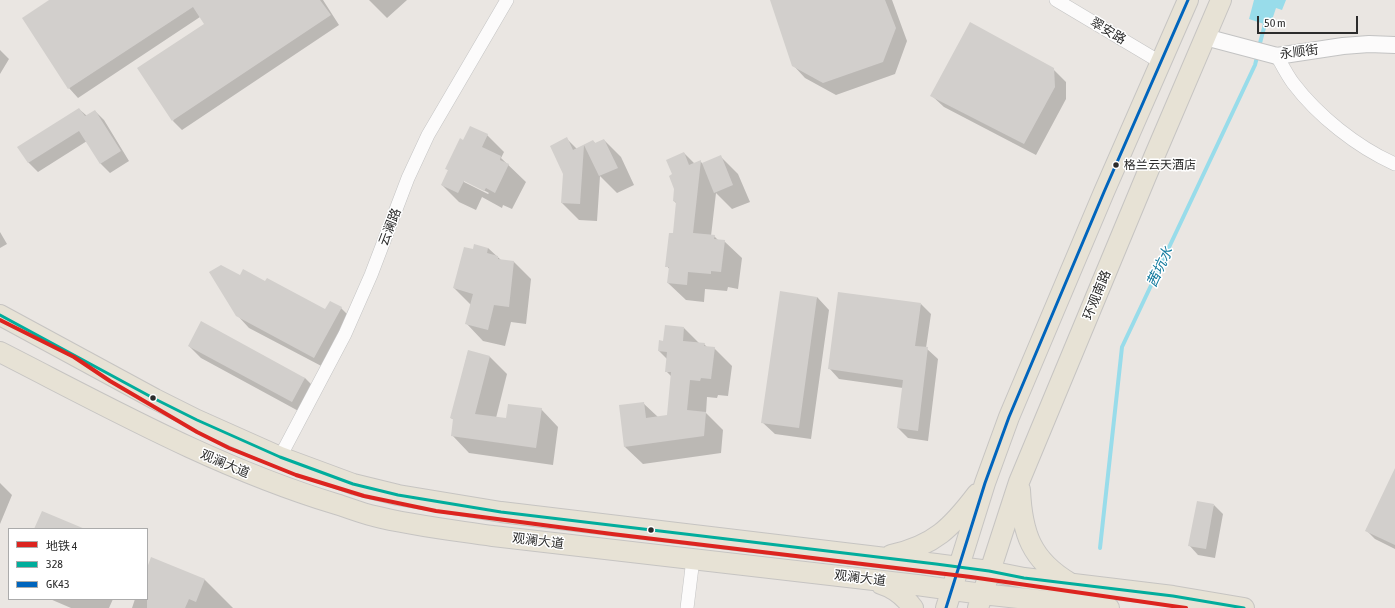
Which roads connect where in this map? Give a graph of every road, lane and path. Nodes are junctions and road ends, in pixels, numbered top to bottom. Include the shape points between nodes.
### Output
1 (507, 0) edge
2 (1056, 0) edge
3 (1186, 5) edge
4 (1217, 9) edge
5 (1205, 37) junction
6 (1395, 44) edge
7 (1272, 55) junction
8 (1160, 62) junction
9 (1395, 164) edge
10 (0, 315) edge
11 (0, 352) edge
12 (280, 457) junction
13 (1019, 482) junction
14 (985, 483) junction
15 (879, 557) junction
16 (693, 559) junction
17 (958, 567) junction
18 (989, 571) junction
19 (870, 580) junction
20 (1073, 585) junction
21 (948, 599) edge
22 (980, 601) edge
23 (1059, 602) junction
24 (687, 608) edge
25 (913, 608) edge
26 (1030, 608) edge
27 (1109, 608) edge
28 (1244, 608) edge

1 - 12 street, 云澜路 via 428,135 345,334
2 - 8 street, 翠安路
3 - 8 main road
4 - 5 main road, 环观南路
5 - 7 street, 永顺街
5 - 13 main road, 环观南路
6 - 7 street, 永顺街 via 1343,46
7 - 9 street via 1292,82 1330,122 1356,142
8 - 14 main road via 1009,417
10 - 12 main road, 观澜大道 via 155,399
11 - 16 main road, 观澜大道 via 193,450 253,476 374,516 430,527
12 - 15 main road, 观澜大道 via 353,484 398,496 501,512
13 - 18 main road, 环观南路
13 - 20 main road via 1025,528 1037,555 1046,566
14 - 15 main road via 947,530 908,551
14 - 17 main road
15 - 17 main road, 观澜大道
16 - 19 main road, 观澜大道
16 - 24 street
17 - 18 main road, 观澜大道
17 - 21 main road
18 - 20 main road, 观澜大道
18 - 22 main road, 环观南路
19 - 21 main road, 观澜大道
19 - 25 main road via 899,593
20 - 28 main road, 观澜大道 via 1173,596
21 - 22 main road, 观澜大道
22 - 23 main road, 观澜大道
23 - 26 main road
23 - 27 main road, 观澜大道

